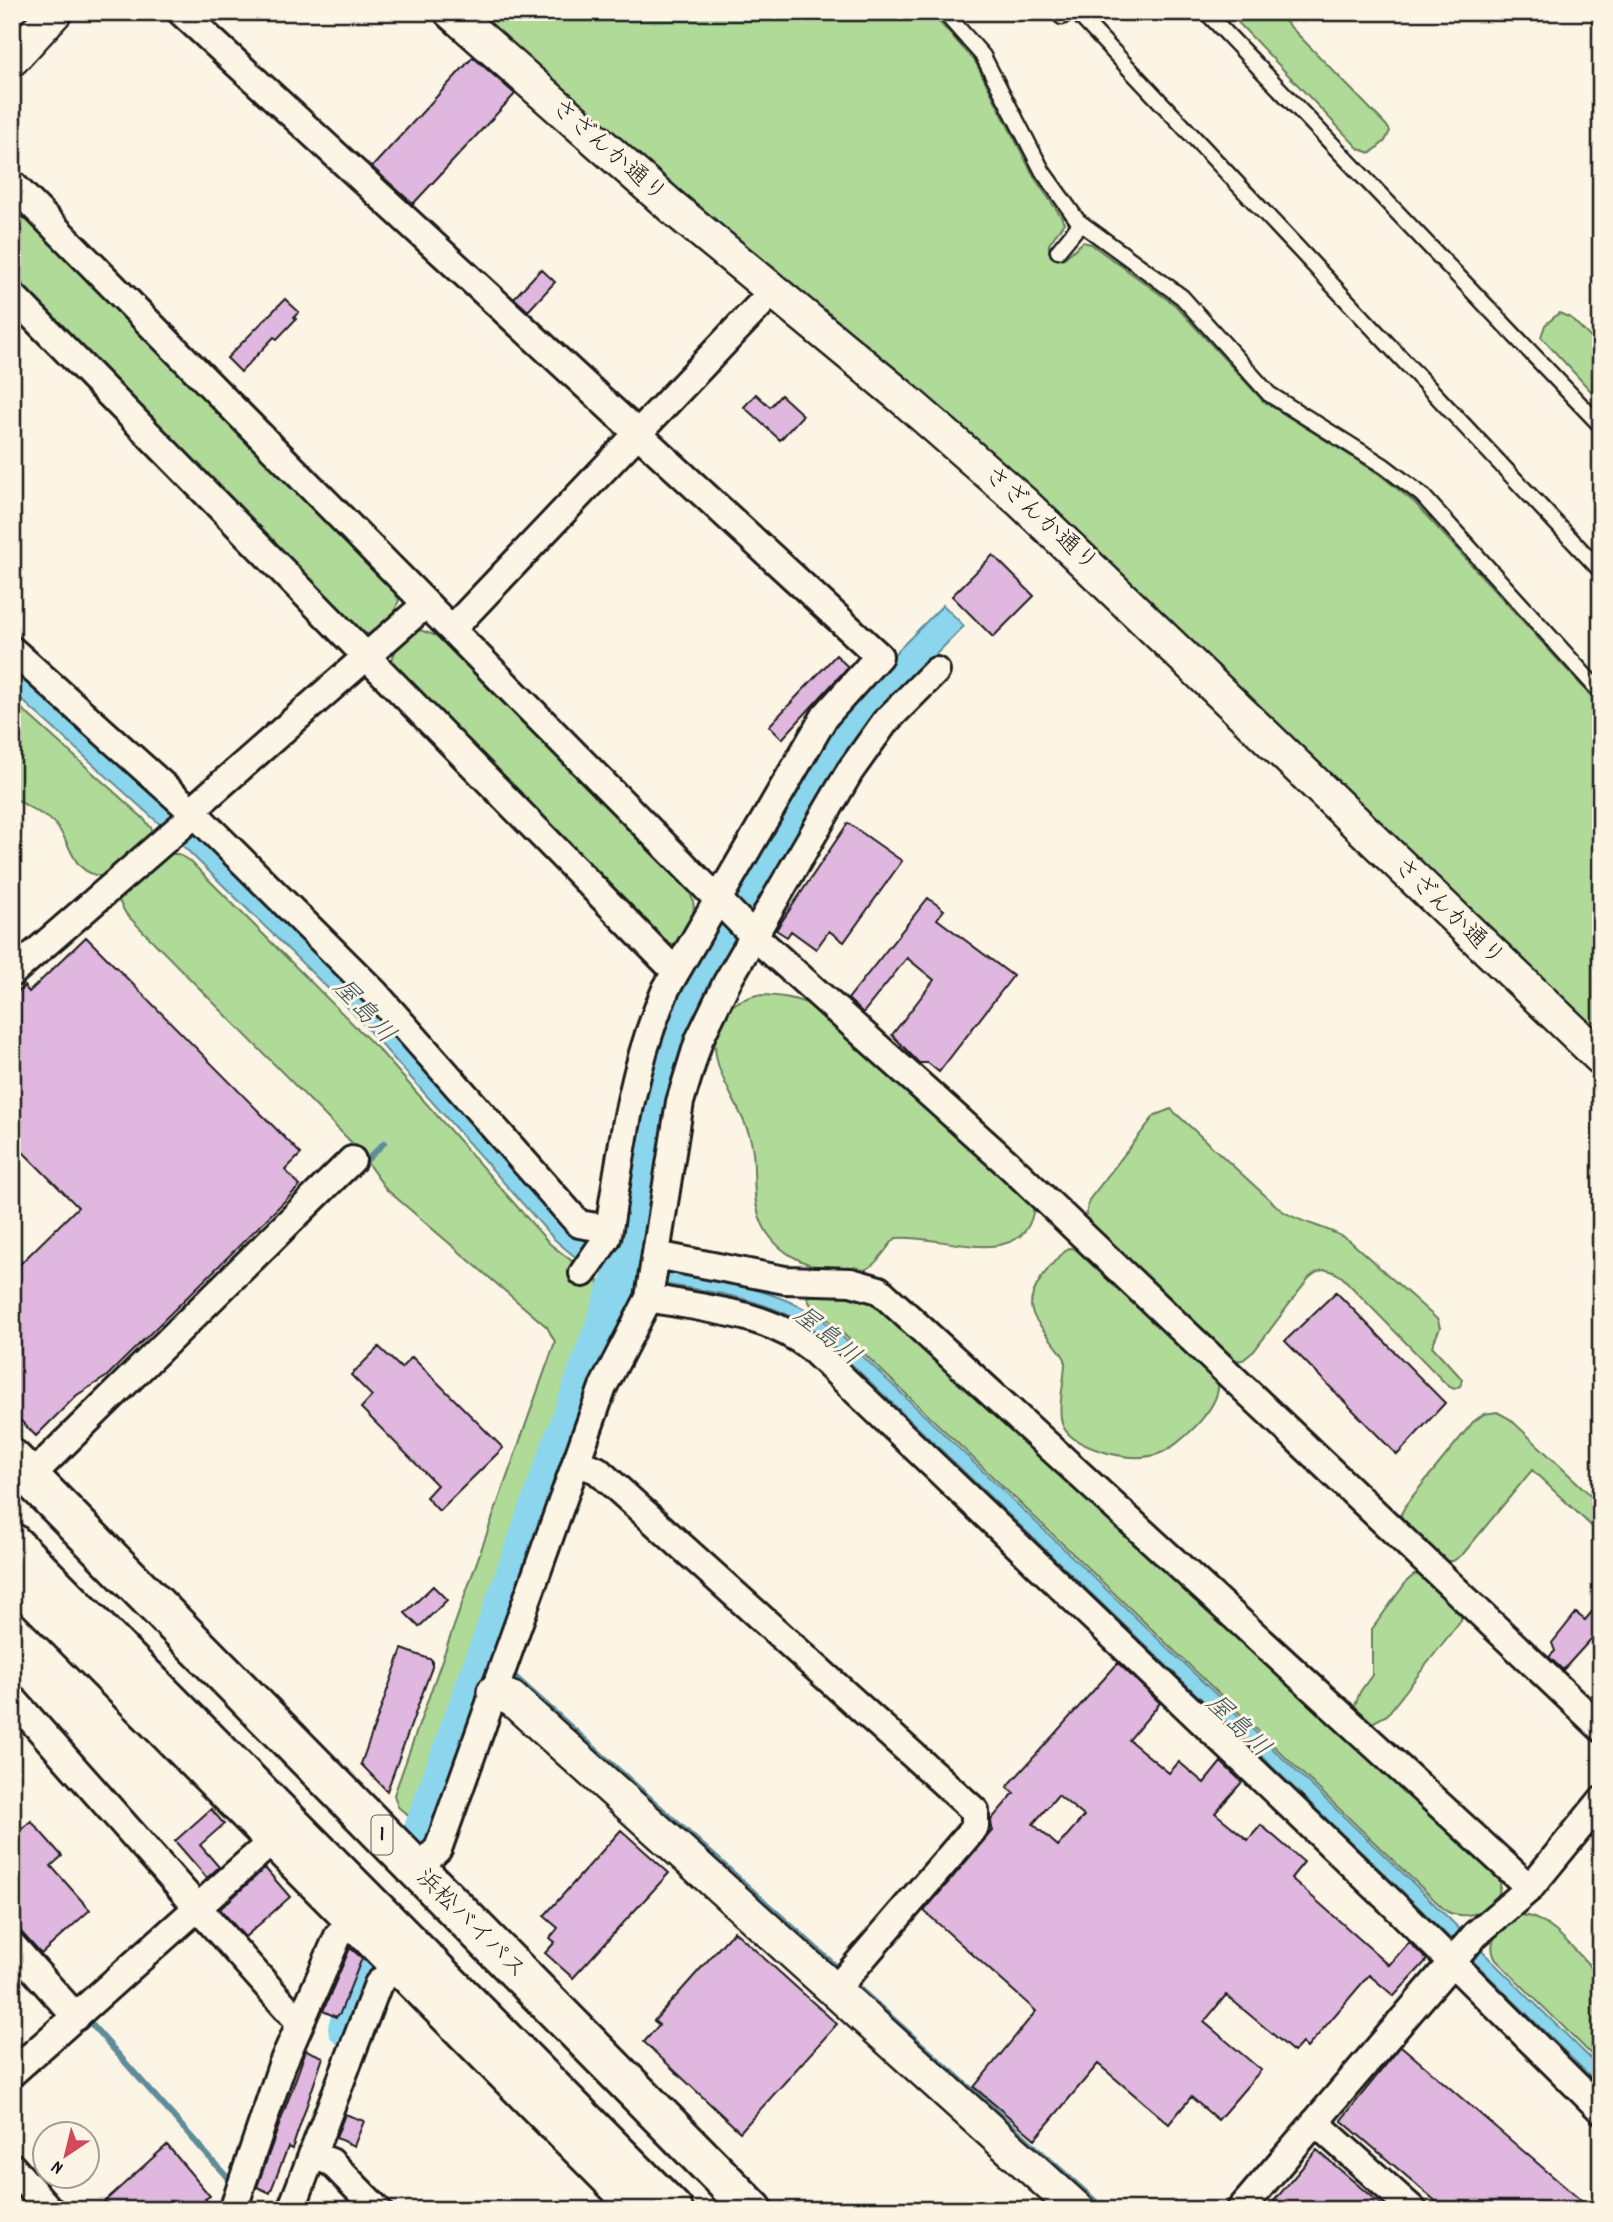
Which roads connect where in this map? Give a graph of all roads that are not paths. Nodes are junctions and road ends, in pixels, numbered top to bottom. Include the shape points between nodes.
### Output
1 (55, 12) edge
2 (181, 12) edge
3 (451, 12) edge
4 (944, 12) edge
5 (1057, 12) edge
6 (1068, 12) edge
7 (1076, 12) edge
8 (1206, 12) edge
9 (12, 59) edge
10 (12, 184) edge
11 (1081, 223) junction
12 (1058, 251) dead end
13 (773, 291) junction
14 (12, 295) edge
15 (1601, 426) edge
16 (639, 434) junction
17 (1601, 570) edge
18 (426, 604) junction
19 (452, 629) junction
20 (12, 650) edge
21 (366, 656) junction
22 (936, 671) dead end
23 (1601, 693) edge
24 (193, 814) junction
25 (720, 902) junction
26 (750, 932) junction
27 (675, 971) junction
28 (12, 974) edge
29 (1601, 1058) edge
30 (352, 1160) dead end
31 (607, 1235) junction
32 (584, 1271) dead end
33 (652, 1276) junction
34 (576, 1462) junction
35 (21, 1468) edge
36 (12, 1543) edge
37 (12, 1583) edge
38 (494, 1692) junction
39 (12, 1698) edge
40 (1601, 1728) edge
41 (1601, 1801) edge
42 (270, 1843) junction
43 (416, 1870) junction
44 (1530, 1888) junction
45 (337, 1891) junction
46 (198, 1908) junction
47 (351, 1924) junction
48 (12, 1945) edge
49 (404, 1959) junction
50 (1454, 1959) junction
51 (835, 1990) junction
52 (76, 2017) junction
53 (300, 2023) junction
54 (12, 2073) edge
55 (1601, 2110) edge
56 (1315, 2122) junction
57 (312, 2155) junction
58 (12, 2167) edge
59 (717, 2173) junction
60 (50, 2210) edge
61 (233, 2210) edge
62 (291, 2210) edge
63 (378, 2210) edge
64 (634, 2210) edge
65 (673, 2210) edge
66 (742, 2210) edge
67 (753, 2210) edge
68 (1078, 2210) edge
69 (1240, 2210) edge
70 (1413, 2210) edge

1 - 9 street
2 - 16 street
3 - 13 street, さざんか通り via 563,114
4 - 11 lane via 983,56 1043,173
5 - 6 lane via 1062,17
7 - 17 lane
8 - 15 lane
10 - 18 street
11 - 12 lane
11 - 23 lane via 1182,297 1269,394 1422,495
13 - 16 street
13 - 29 street, さざんか通り via 1080,555
14 - 21 street
16 - 19 street
16 - 25 street via 879,656 825,716
18 - 19 street
18 - 21 street
19 - 25 street
20 - 24 street
21 - 24 street
21 - 27 street
22 - 26 street via 867,745
24 - 28 street
24 - 31 street via 375,993 579,1224
25 - 26 street
25 - 27 street
26 - 33 street via 688,1071
26 - 40 street via 1008,1164
27 - 31 street via 652,1022 631,1091
30 - 35 street via 322,1177
31 - 32 street
33 - 34 street
33 - 44 street via 851,1282 879,1290
33 - 50 street via 795,1335 811,1348
34 - 38 street
34 - 51 street via 597,1470 975,1811 975,1827
35 - 43 highway, 浜松バイパス / 1
36 - 45 highway, 1
37 - 42 street
38 - 43 street via 438,1849
38 - 51 street via 512,1699
39 - 46 street
41 - 44 street
42 - 45 street
42 - 46 street
43 - 59 highway, 浜松バイパス / 1
44 - 50 street
45 - 47 street
45 - 49 highway, 1
46 - 52 street
46 - 53 street
47 - 49 street
47 - 53 street via 338,1936
48 - 52 street
49 - 57 street via 378,1984
49 - 64 street
49 - 65 highway, 1
50 - 55 street
50 - 56 street
51 - 68 street
52 - 54 street
53 - 61 street via 265,2109
56 - 69 street
56 - 70 street
57 - 62 street
57 - 63 street via 331,2162
58 - 60 street
59 - 66 highway
59 - 67 highway, 浜松バイパス / 1

